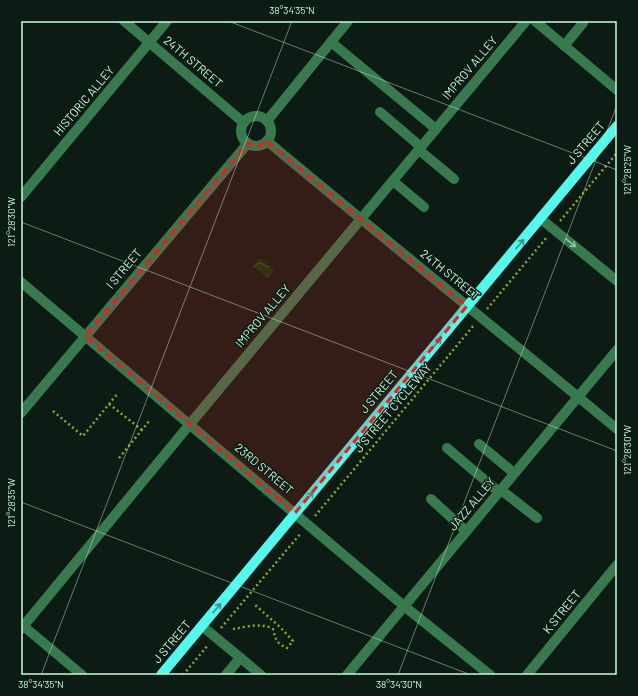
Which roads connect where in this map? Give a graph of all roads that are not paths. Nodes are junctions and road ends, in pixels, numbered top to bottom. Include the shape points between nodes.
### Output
1 (124, 21) edge
2 (167, 21) edge
3 (348, 21) edge
4 (526, 21) edge
5 (535, 21) edge
6 (583, 23) dead end
7 (150, 42) junction
8 (331, 42) junction
9 (564, 46) junction
10 (617, 90) edge
11 (380, 112) dead end
12 (267, 121) junction
13 (244, 123) junction
14 (617, 126) edge
15 (436, 129) junction
16 (267, 141) junction
17 (248, 143) junction
18 (420, 148) junction
19 (454, 179) dead end
20 (393, 181) junction
21 (21, 197) edge
22 (424, 207) dead end
23 (361, 218) junction
24 (540, 219) junction
25 (617, 281) edge
26 (21, 282) edge
27 (467, 306) junction
28 (85, 336) junction
29 (617, 350) edge
30 (578, 397) junction
31 (21, 413) edge
32 (190, 424) junction
33 (617, 430) edge
34 (479, 444) dead end
35 (448, 448) dead end
36 (514, 473) junction
37 (500, 491) junction
38 (430, 499) dead end
39 (295, 513) junction
40 (537, 518) dead end
41 (466, 531) junction
42 (617, 565) edge
43 (404, 606) junction
44 (202, 626) junction
45 (22, 627) edge
46 (240, 658) junction
47 (82, 675) edge
48 (161, 675) edge
49 (226, 675) edge
50 (261, 675) edge
51 (347, 675) edge
52 (490, 675) edge
53 (527, 675) edge

1 - 7 street, 24TH STREET
2 - 7 street, HISTORIC ALLEY
3 - 8 street
4 - 15 street, IMPROV ALLEY
5 - 9 street
6 - 9 street
7 - 13 street, 24TH STREET
7 - 21 street, HISTORIC ALLEY
8 - 12 street
8 - 15 street
9 - 10 street
11 - 18 street
12 - 13 street via 258,116
12 - 16 street via 271,131
13 - 17 street via 243,138
14 - 24 main road, J STREET
15 - 18 street, IMPROV ALLEY
16 - 17 street via 259,146
16 - 23 street, 24TH STREET
17 - 28 street, I STREET
18 - 19 street
18 - 20 street, IMPROV ALLEY
20 - 22 street
20 - 23 street, IMPROV ALLEY
23 - 27 street, 24TH STREET
23 - 32 street, IMPROV ALLEY
24 -> 25 street
27 -> 24 main road, J STREET
26 - 28 street, 23RD STREET
27 - 30 street, 24TH STREET
39 -> 27 main road, J STREET
28 - 31 street, I STREET
28 - 32 street, 23RD STREET
29 - 30 street, JAZZ ALLEY
30 - 33 street, 24TH STREET
30 - 36 street, JAZZ ALLEY
32 - 39 street, 23RD STREET
32 - 45 street, IMPROV ALLEY
34 - 36 street
35 - 37 street
36 - 37 street, JAZZ ALLEY
37 - 40 street
37 - 41 street, JAZZ ALLEY
38 - 41 street
39 - 43 street, 23RD STREET
44 -> 39 main road, J STREET
41 - 43 street, JAZZ ALLEY
42 - 53 street, K STREET
43 - 51 street, JAZZ ALLEY
43 - 52 street, 23RD STREET
44 - 46 street
44 - 48 main road, J STREET
45 - 47 street
46 - 49 street
46 - 50 street

